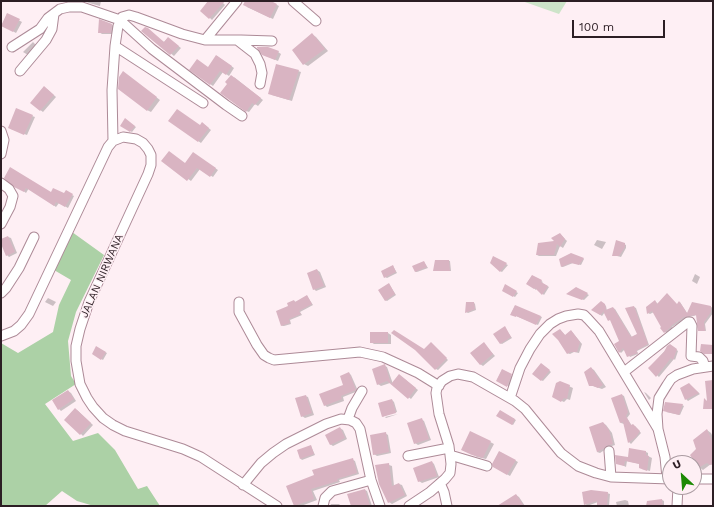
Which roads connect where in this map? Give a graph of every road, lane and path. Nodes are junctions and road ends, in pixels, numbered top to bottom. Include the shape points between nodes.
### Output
1 (237, 1) edge
2 (292, 1) edge
3 (54, 14) junction
4 (120, 20) junction
5 (316, 21) dead end
6 (205, 40) junction
7 (237, 40) junction
8 (272, 41) dead end
9 (115, 46) junction
10 (12, 47) dead end
11 (20, 71) dead end
12 (260, 84) dead end
13 (203, 104) dead end
14 (242, 116) dead end
15 (1, 131) edge
16 (113, 140) junction
17 (1, 154) edge
18 (1, 183) edge
19 (1, 224) edge
20 (34, 237) dead end
21 (1, 293) edge
22 (239, 302) dead end
23 (1, 336) edge
24 (709, 367) edge
25 (624, 372) junction
26 (440, 383) junction
27 (362, 391) dead end
28 (510, 398) junction
29 (658, 403) junction
30 (644, 405) junction
31 (348, 419) junction
32 (658, 429) junction
33 (610, 451) dead end
34 (450, 452) junction
35 (664, 455) edge
36 (408, 456) dead end
37 (487, 466) dead end
38 (611, 477) junction
39 (662, 478) edge
40 (702, 479) edge
41 (713, 479) edge
42 (371, 480) junction
43 (440, 483) junction
44 (243, 485) junction
45 (678, 495) edge
46 (277, 506) edge
47 (323, 506) edge
48 (380, 506) edge
49 (409, 506) edge
50 (447, 506) edge
51 (677, 506) edge

1 - 6 street
2 - 5 street
3 - 4 street via 64,8 82,7
3 - 10 street via 40,28
3 - 11 street via 52,29 46,40
4 - 6 street via 125,16 136,16
4 - 9 street
4 - 14 street via 152,49
6 - 7 street
7 - 8 street
7 - 12 street via 255,54 262,73
9 - 13 street
9 - 16 street via 112,90
15 - 17 street via 4,140
16 - 23 street via 105,152 30,314 14,331
16 - 44 street, JALAN NIRWANA via 123,137 136,139 146,145 151,155 150,165 89,302 80,329 76,346 80,384 93,408 113,425 201,457
18 - 19 street via 9,189 12,196 10,207
20 - 21 street via 19,268
22 - 26 street via 239,312 257,345 269,358 274,360 360,352 383,357
24 - 25 street via 698,357 691,356 692,326 688,322
24 - 29 street via 686,371 671,379
25 - 28 street via 599,331 588,319 578,314 566,316 550,324 533,344 520,368
25 - 30 street
26 - 28 street via 450,376 464,375 473,377
26 - 34 street via 436,399
27 - 31 street
28 - 38 street via 525,409 568,459 585,469
29 - 30 street
29 - 32 street
30 - 32 street
31 - 42 street via 356,423 360,429
31 - 44 street via 326,424 272,452
32 - 35 street
33 - 38 street
34 - 36 street
34 - 37 street
34 - 43 street via 450,473
38 - 39 street
40 - 41 street
42 - 47 street via 332,491 325,498
42 - 48 street
43 - 49 street
43 - 50 street
44 - 46 street, JALAN NIRWANA
45 - 51 street

